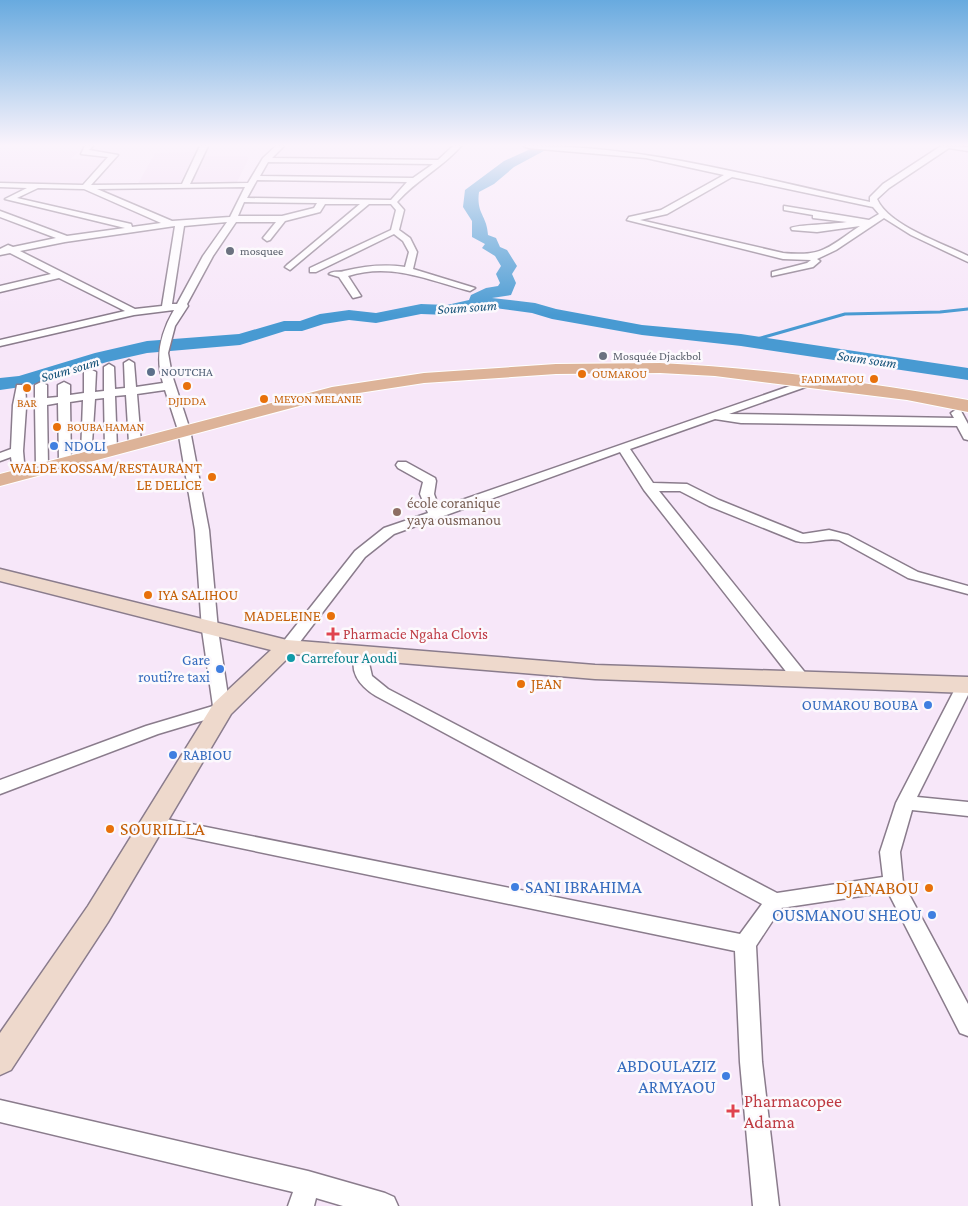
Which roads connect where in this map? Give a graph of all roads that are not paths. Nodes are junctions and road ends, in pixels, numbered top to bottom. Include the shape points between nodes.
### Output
1 (28, 202) edge
2 (123, 202) edge
3 (240, 202) edge
4 (322, 202) edge
5 (367, 202) edge
6 (393, 202) edge
7 (681, 202) edge
8 (861, 202) edge
9 (873, 205) joint
10 (787, 208) dead end
11 (0, 214) edge
12 (884, 215) junction
13 (816, 216) dead end
14 (233, 219) junction
15 (282, 219) junction
16 (840, 219) junction
17 (867, 222) junction
18 (175, 223) junction
19 (140, 228) junction
20 (795, 228) dead end
21 (395, 231) junction
22 (267, 238) dead end
23 (65, 239) junction
24 (0, 244) edge
25 (11, 249) junction
26 (0, 252) edge
27 (819, 256) junction
28 (968, 259) edge
29 (409, 268) junction
30 (313, 270) junction
31 (775, 274) dead end
32 (58, 275) junction
33 (342, 275) junction
34 (470, 288) dead end
35 (0, 289) edge
36 (356, 296) dead end
37 (182, 306) junction
38 (167, 307) junction
39 (134, 312) junction
40 (0, 344) edge
41 (129, 363) dead end
42 (109, 367) dead end
43 (90, 372) dead end
44 (810, 382) junction
45 (41, 385) dead end
46 (170, 386) junction
47 (21, 387) dead end
48 (64, 391) junction
49 (131, 392) junction
50 (110, 394) junction
51 (89, 396) junction
52 (42, 402) junction
53 (20, 405) junction
54 (961, 410) edge
55 (717, 416) junction
56 (184, 430) junction
57 (968, 436) edge
58 (135, 443) junction
59 (623, 447) junction
60 (111, 449) junction
61 (16, 452) junction
62 (87, 455) junction
63 (0, 457) edge
64 (65, 461) junction
65 (402, 465) dead end
66 (42, 467) junction
67 (19, 474) junction
68 (0, 480) edge
69 (649, 487) junction
70 (435, 514) junction
71 (0, 574) edge
72 (968, 590) edge
73 (210, 630) junction
74 (287, 648) junction
75 (364, 654) junction
76 (801, 679) junction
77 (967, 685) edge
78 (222, 709) junction
79 (0, 787) edge
80 (905, 803) junction
81 (968, 809) edge
82 (151, 823) junction
83 (893, 883) junction
84 (775, 901) junction
85 (745, 944) junction
86 (968, 1026) edge
87 (0, 1060) edge
88 (0, 1111) edge
89 (304, 1195) edge
90 (385, 1206) edge
91 (766, 1206) edge

1 - 19 street
2 - 18 street
3 - 14 street
4 - 15 street via 317,210
5 - 30 street via 290,267
6 - 21 street via 400,210
7 - 27 street via 664,212 631,220 783,256
8 - 9 street
9 - 12 street
10 - 16 street
11 - 23 street
12 - 17 street
12 - 28 street
13 - 16 street
14 - 15 street
14 - 18 street
14 - 37 street via 208,256
15 - 22 street
16 - 17 street
17 - 20 street via 817,229
17 - 27 street
18 - 19 street
18 - 38 street
19 - 23 street
21 - 29 street via 411,245 413,252
21 - 30 street
23 - 25 street
24 - 25 street
25 - 26 street
25 - 32 street
27 - 31 street via 814,264
29 - 33 street via 373,268
29 - 34 street
30 - 33 street
32 - 35 street
32 - 39 street
33 - 36 street
37 - 38 street
37 - 46 street via 170,326 163,348
38 - 39 street
39 - 40 street
41 - 49 street
42 - 50 street
43 - 51 street
44 - 54 main road
44 - 55 street
44 - 56 main road via 660,368 424,378 332,392
45 - 52 street
46 - 49 street
46 - 56 street
47 - 53 street
48 - 51 street
48 - 52 street
48 - 64 street
49 - 50 street
49 - 58 street
50 - 51 street
50 - 60 street
51 - 62 street
52 - 53 street
52 - 66 street
53 - 61 street
54 - 55 street via 741,419
54 - 57 street
55 - 59 street
56 - 58 main road
56 - 73 street via 202,530
58 - 60 main road
59 - 69 street
59 - 70 street
60 - 62 main road
61 - 63 street
61 - 67 street
62 - 64 main road
64 - 66 main road
65 - 70 street via 430,481 427,494
66 - 67 main road
67 - 68 main road
69 - 72 street via 682,486 714,503 801,538 835,535 907,572
69 - 76 street
70 - 74 street via 389,531 360,554
71 - 73 main road
73 - 74 main road
73 - 78 street
74 - 75 main road
74 - 78 main road
75 - 76 main road via 595,672
75 - 84 street via 359,665 364,678 397,701
76 - 77 main road
77 - 80 street
78 - 79 street via 152,730
78 - 82 main road
80 - 81 street
80 - 83 street via 890,852
82 - 85 street
82 - 87 main road via 98,914
83 - 84 street
83 - 86 street
84 - 85 street
85 - 91 street via 751,1062
88 - 89 street
89 - 90 street

